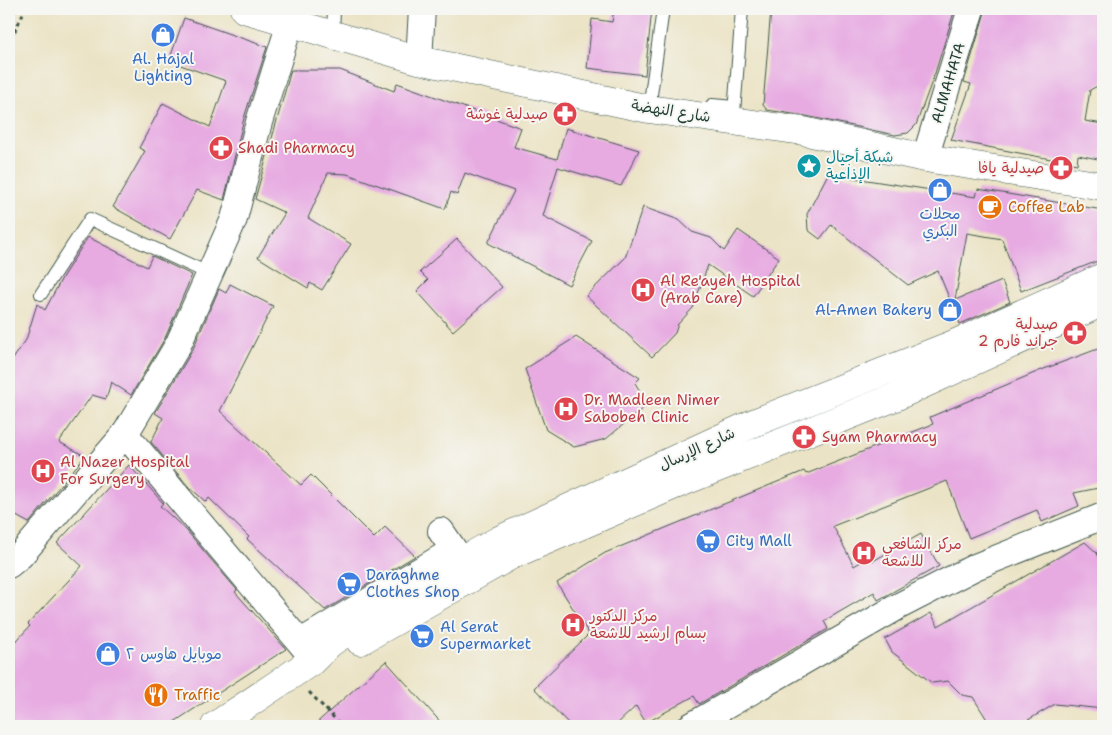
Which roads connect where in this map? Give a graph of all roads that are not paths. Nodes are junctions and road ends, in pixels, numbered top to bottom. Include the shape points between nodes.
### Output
1 (244, 9) edge
2 (334, 9) edge
3 (422, 9) edge
4 (663, 9) edge
5 (742, 9) edge
6 (971, 9) edge
7 (290, 23) junction
8 (333, 36) junction
9 (420, 60) junction
10 (649, 104) junction
11 (734, 114) junction
12 (925, 158) junction
13 (1103, 186) edge
14 (210, 274) junction
15 (1103, 277) edge
16 (41, 294) dead end
17 (1103, 302) edge
18 (125, 434) junction
19 (1103, 516) edge
20 (441, 531) dead end
21 (9, 565) edge
22 (305, 659) junction
23 (215, 726) edge
24 (691, 726) edge

1 - 7 main road, شارع النهضة
2 - 8 lane
3 - 9 street
4 - 10 lane
5 - 11 lane
6 - 12 street, ALMAHATA
7 - 8 main road, شارع النهضة
7 - 14 street via 259,122 234,219
8 - 9 main road, شارع النهضة
9 - 10 main road, شارع النهضة
10 - 11 main road, شارع النهضة
11 - 12 main road, شارع النهضة
12 - 13 main road, شارع النهضة
14 - 16 lane via 90,219
14 - 18 street via 178,345
15 - 22 main road, شارع الإرسال via 954,344 756,422 499,540 407,592
17 - 22 main road, شارع الإرسال via 895,397 675,485 510,556 382,631 334,654
18 - 21 street
18 - 22 street
19 - 24 street via 975,567 899,606
20 - 22 street via 454,550
22 - 23 main road, شارع الإرسال

